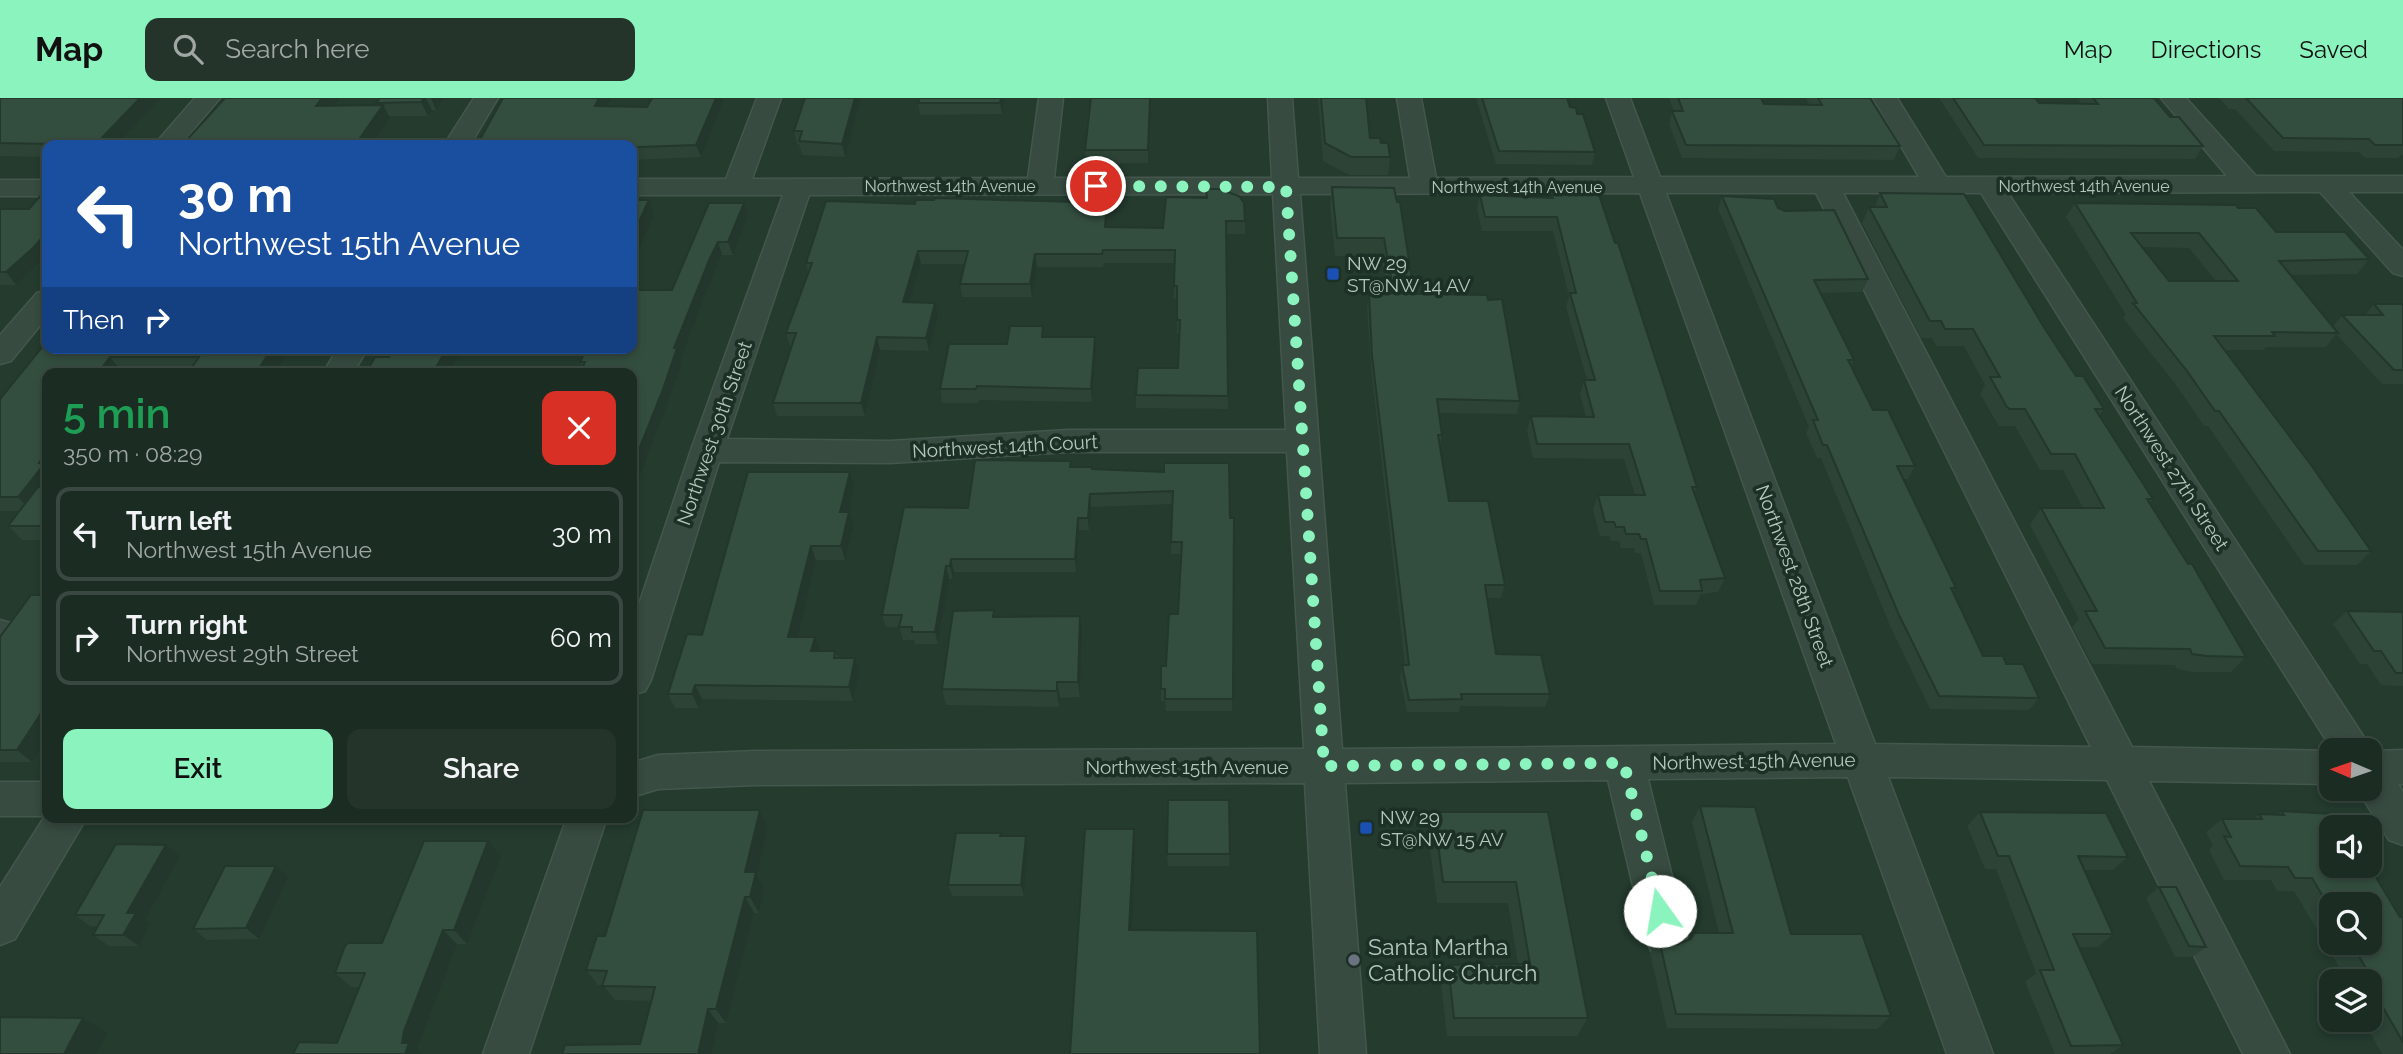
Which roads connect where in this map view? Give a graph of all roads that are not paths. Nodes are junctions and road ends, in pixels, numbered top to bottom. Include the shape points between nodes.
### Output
1 (208, 98) edge
2 (486, 98) edge
3 (769, 98) edge
4 (1051, 98) edge
5 (1280, 98) edge
6 (1409, 98) edge
7 (1618, 98) edge
8 (1885, 98) edge
9 (2173, 98) edge
10 (171, 140) edge
11 (460, 140) edge
12 (2403, 184) edge
13 (2249, 185) junction
14 (2328, 185) junction
15 (736, 186) junction
16 (799, 186) junction
17 (1040, 186) junction
18 (1652, 186) junction
19 (1826, 186) junction
20 (1938, 186) junction
21 (1990, 186) junction
22 (637, 187) edge
23 (1286, 187) junction
24 (1425, 187) junction
25 (0, 188) edge
26 (42, 188) edge
27 (2403, 267) edge
28 (42, 305) edge
29 (0, 354) edge
30 (1303, 441) junction
31 (707, 450) junction
32 (637, 665) edge
33 (2346, 738) edge
34 (1862, 760) junction
35 (1624, 763) junction
36 (2119, 763) junction
37 (1324, 766) junction
38 (2319, 767) edge
39 (2382, 768) edge
40 (2403, 768) edge
41 (637, 778) edge
42 (2382, 794) edge
43 (0, 799) edge
44 (42, 799) edge
45 (63, 823) edge
46 (585, 823) edge
47 (2403, 827) edge
48 (0, 925) edge
49 (1666, 937) dead end
50 (506, 1054) edge
51 (1343, 1054) edge
52 (1970, 1054) edge
53 (2267, 1054) edge

1 - 10 street
2 - 11 street
3 - 15 street
4 - 17 street
5 - 23 street
6 - 24 street
7 - 18 street, Northwest 28th Street
8 - 20 street
9 - 13 street
12 - 14 street, Northwest 14th Avenue
13 - 14 street, Northwest 14th Avenue
13 - 21 street, Northwest 14th Avenue
14 - 27 street
15 - 16 street, Northwest 14th Avenue
15 - 22 street, Northwest 14th Avenue
16 - 17 street, Northwest 14th Avenue
16 - 31 street, Northwest 30th Street
17 - 23 street, Northwest 14th Avenue
18 - 19 street, Northwest 14th Avenue
18 - 24 street, Northwest 14th Avenue
18 - 34 street, Northwest 28th Street
19 - 20 street, Northwest 14th Avenue
19 - 36 street
20 - 21 street, Northwest 14th Avenue
21 - 33 street, Northwest 27th Street
23 - 24 street, Northwest 14th Avenue
23 - 30 street
25 - 26 street
28 - 29 street
30 - 31 street, Northwest 14th Court via 1068,441 890,452
30 - 37 street
31 - 32 street, Northwest 30th Street
34 - 35 street, Northwest 15th Avenue
34 - 36 street, Northwest 15th Avenue
34 - 52 street, Northwest 28th Street
35 - 37 street, Northwest 15th Avenue
35 - 49 street
36 - 38 street, Northwest 15th Avenue
36 - 53 street
37 - 41 street, Northwest 15th Avenue via 716,768 658,772
37 - 51 street
39 - 40 street
42 - 47 street
43 - 44 street
45 - 48 street
46 - 50 street

